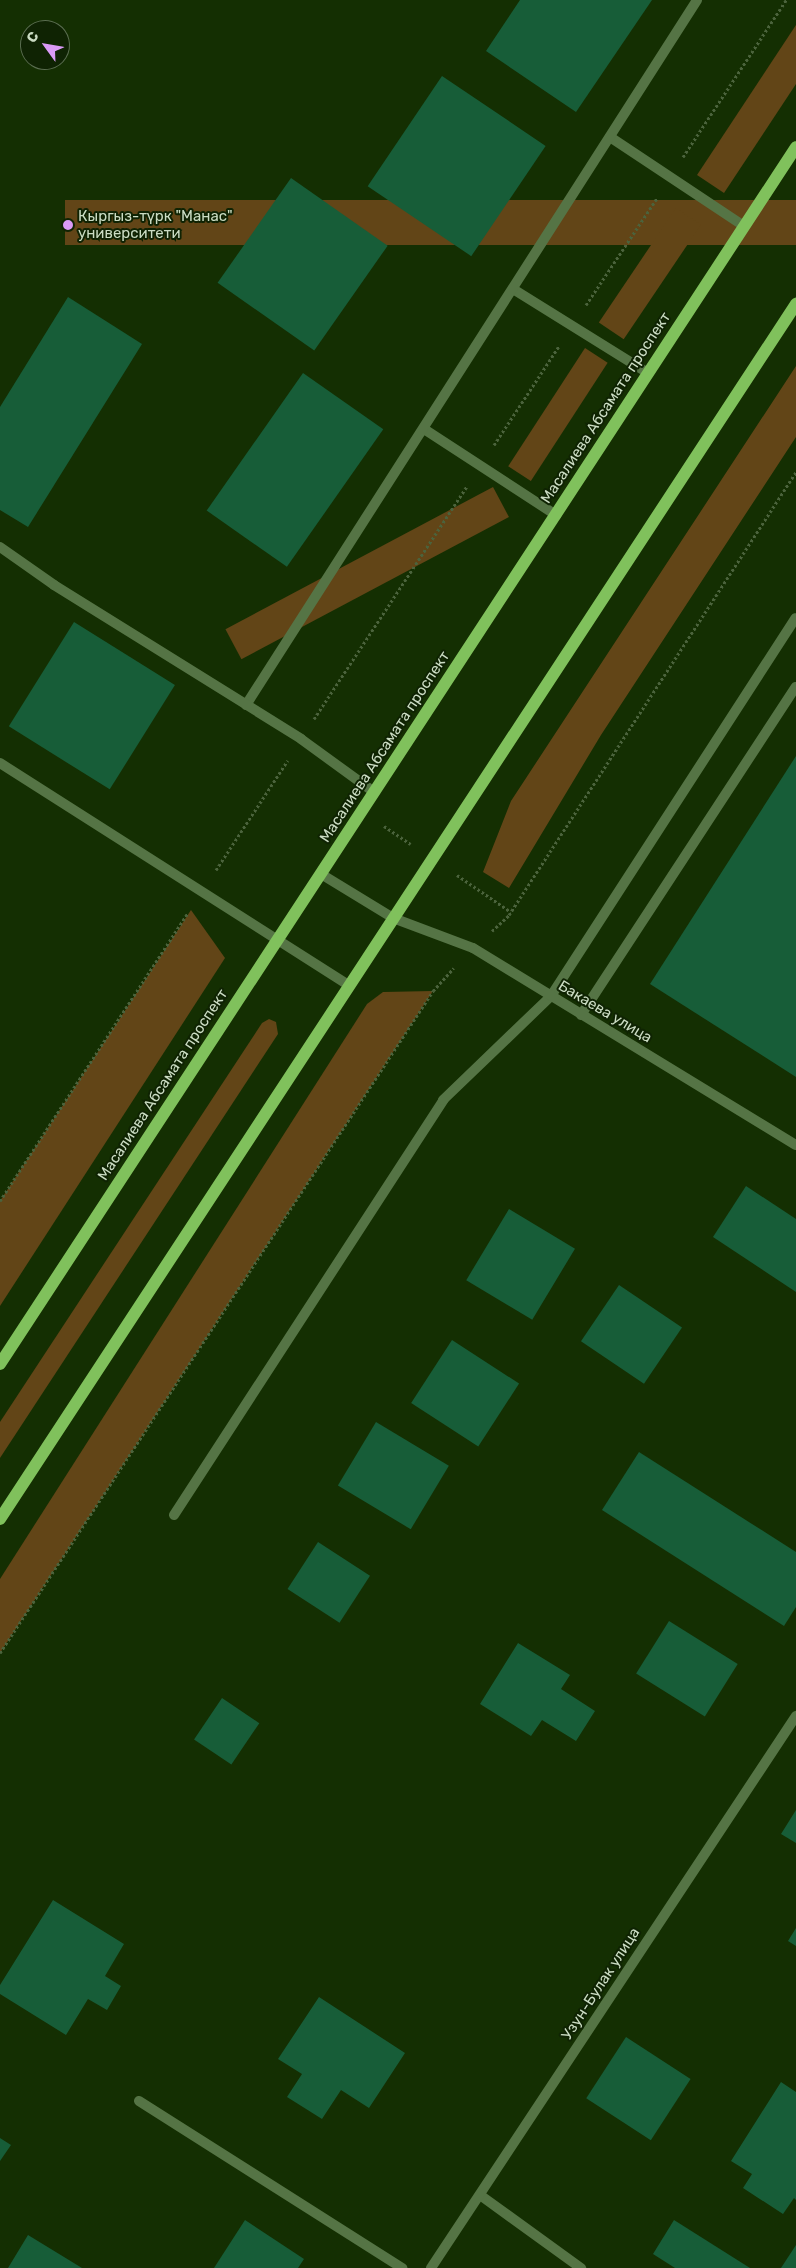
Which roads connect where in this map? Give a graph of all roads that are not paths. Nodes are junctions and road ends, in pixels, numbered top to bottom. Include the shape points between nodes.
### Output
1 (698, 0) edge
2 (610, 137) junction
3 (796, 147) edge
4 (744, 226) junction
5 (513, 289) junction
6 (796, 304) edge
7 (648, 374) junction
8 (424, 429) junction
9 (556, 515) junction
10 (0, 546) edge
11 (796, 618) edge
12 (796, 687) edge
13 (246, 705) junction
14 (0, 763) edge
15 (374, 792) junction
16 (321, 874) junction
17 (392, 918) junction
18 (278, 939) junction
19 (350, 985) junction
20 (551, 996) junction
21 (581, 1015) junction
22 (796, 1145) edge
23 (0, 1364) edge
24 (174, 1515) dead end
25 (0, 1519) edge
26 (796, 1716) edge
27 (139, 2101) dead end
28 (480, 2195) junction
29 (402, 2268) edge
30 (431, 2268) edge
31 (581, 2268) edge

1 - 2 street
2 - 4 street
2 - 5 street
3 - 4 main road, Масалиева Абсамата проспект
4 - 7 main road, Масалиева Абсамата проспект
5 - 7 street
5 - 8 street
6 - 17 main road
7 - 9 main road, Масалиева Абсамата проспект
8 - 9 street
8 - 13 street
9 - 15 main road, Масалиева Абсамата проспект
10 - 13 street via 54,585
11 - 20 street
12 - 21 street
13 - 15 street via 301,739
14 - 18 street
15 - 16 main road, Масалиева Абсамата проспект
16 - 17 street, Бакаева улица
16 - 18 main road, Масалиева Абсамата проспект
17 - 19 main road
17 - 20 street, Бакаева улица via 474,948
18 - 19 street
18 - 23 main road, Масалиева Абсамата проспект
19 - 25 main road
20 - 21 street, Бакаева улица
20 - 24 street via 443,1100
21 - 22 street, Бакаева улица
26 - 28 street, Узун-Булак улица
27 - 29 street
28 - 30 street, Узун-Булак улица
28 - 31 street

